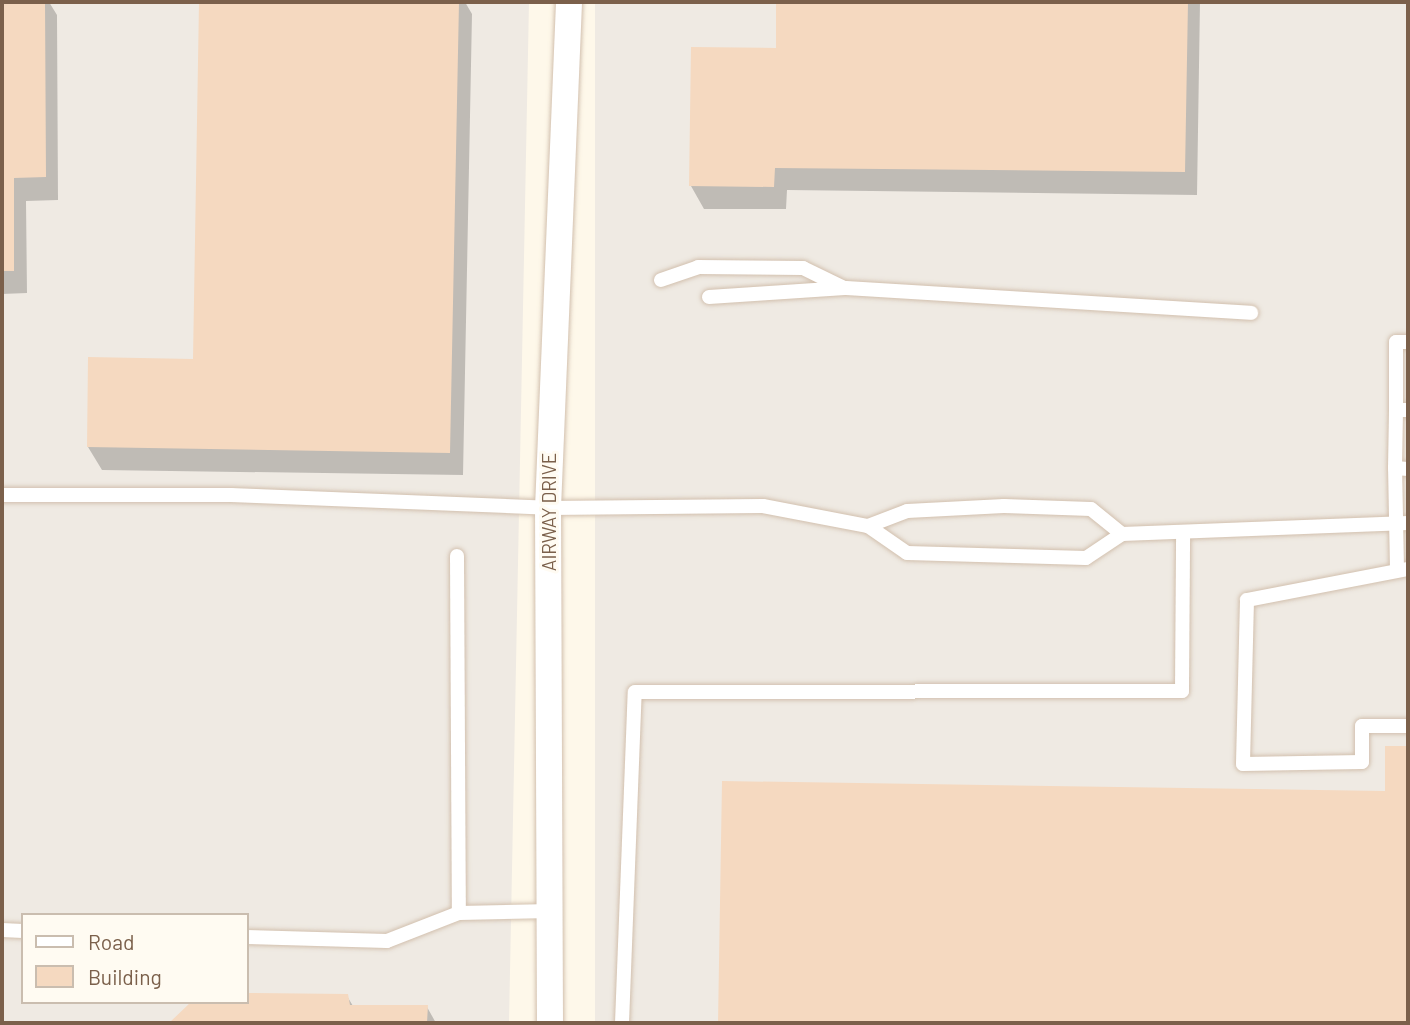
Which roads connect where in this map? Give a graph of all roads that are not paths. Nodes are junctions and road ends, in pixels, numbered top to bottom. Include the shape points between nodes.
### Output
1 (569, 2) edge
2 (661, 280) dead end
3 (845, 289) junction
4 (709, 297) dead end
5 (1251, 313) dead end
6 (1408, 342) edge
7 (1402, 410) edge
8 (1401, 469) edge
9 (2, 495) edge
10 (548, 508) junction
11 (1403, 523) edge
12 (868, 526) junction
13 (1183, 532) junction
14 (1122, 534) junction
15 (457, 556) dead end
16 (1403, 569) edge
17 (1408, 726) edge
18 (551, 911) junction
19 (458, 913) junction
20 (2, 930) edge
21 (21, 931) edge
22 (248, 937) edge
23 (550, 1023) edge
24 (622, 1023) edge

1 - 10 street, AIRWAY DRIVE
2 - 3 lane via 698,267 803,268
3 - 4 lane
3 - 5 lane
6 - 7 lane via 1396,342
7 - 8 lane
8 - 11 lane
9 - 10 lane via 231,495
10 - 12 lane via 763,506
10 - 18 street, AIRWAY DRIVE
11 - 13 lane
11 - 16 lane
12 - 14 lane via 907,511 1004,506 1091,509
12 - 14 lane via 907,553 1086,558
13 - 14 lane
13 - 24 lane via 1182,691 635,692
15 - 19 lane
16 - 17 lane via 1247,600 1242,764 1362,762 1362,726
18 - 19 lane
18 - 23 street, AIRWAY DRIVE
19 - 22 lane via 387,941
20 - 21 lane

